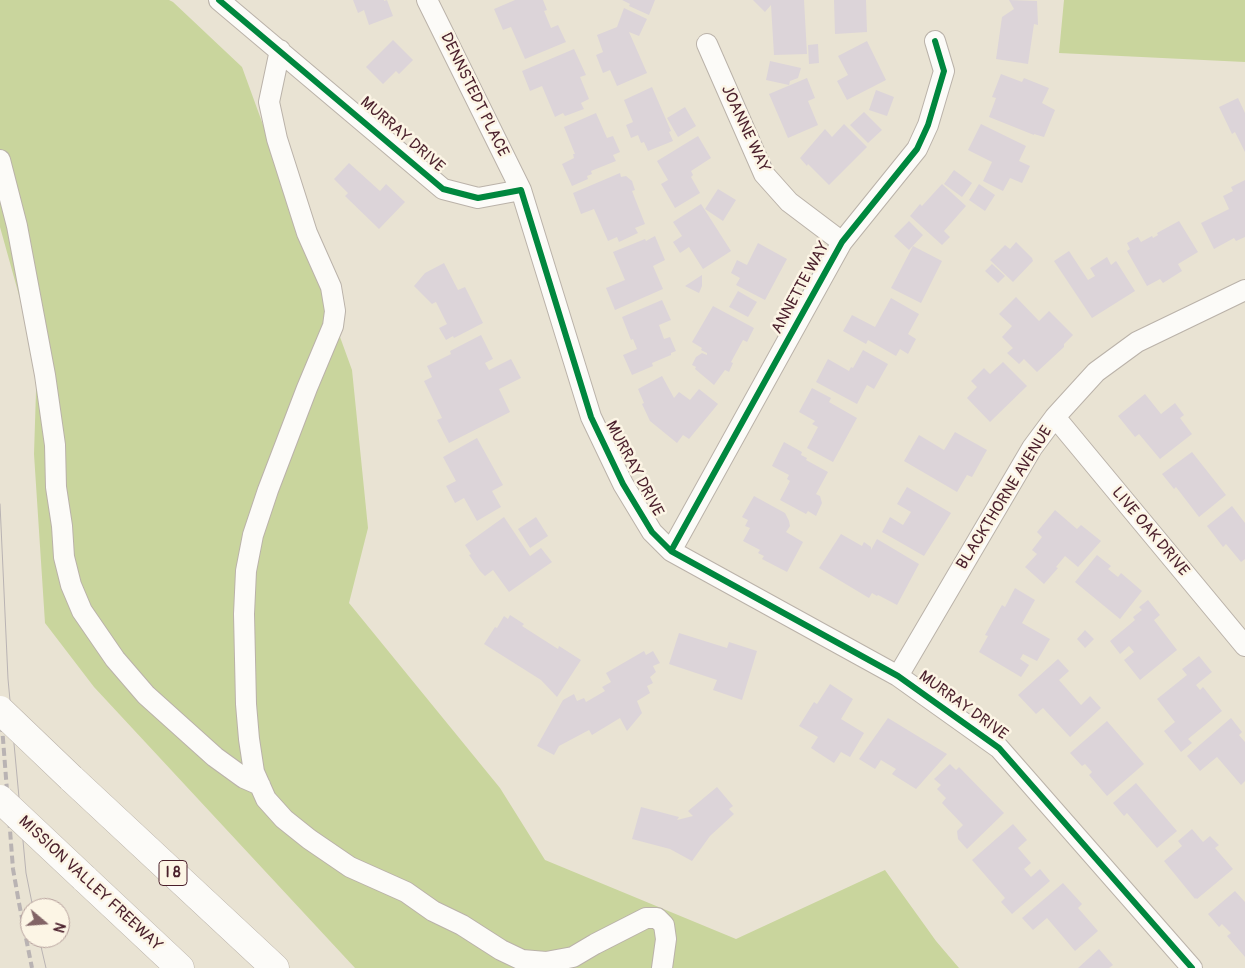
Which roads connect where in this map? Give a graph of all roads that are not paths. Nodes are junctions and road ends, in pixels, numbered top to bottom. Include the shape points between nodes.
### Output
1 (219, 0) edge
2 (427, 0) edge
3 (244, 10) edge
4 (935, 41) dead end
5 (707, 44) dead end
6 (280, 50) junction
7 (0, 160) edge
8 (521, 190) junction
9 (842, 242) junction
10 (1245, 290) edge
11 (1055, 417) junction
12 (670, 551) junction
13 (1245, 646) edge
14 (898, 676) junction
15 (0, 710) edge
16 (260, 785) junction
17 (0, 799) edge
18 (180, 968) edge
19 (275, 968) edge
20 (662, 968) edge
21 (1192, 968) edge

1 - 3 street, MURRAY DRIVE
2 - 8 street, DENNSTEDT PLACE
3 - 6 street, MURRAY DRIVE
4 - 9 street, ANNETTE WAY via 944,71 928,126 917,149
5 - 9 street, JOANNE WAY via 764,174 789,202
6 - 8 street, MURRAY DRIVE via 443,189 478,198
6 - 16 street via 269,102 277,139 307,233 331,287 335,311 333,326 268,490 253,535 246,571 247,713 251,756
7 - 16 street via 17,226 45,375 55,446 64,557 82,612 115,659 146,695 215,757 244,778
8 - 12 street, MURRAY DRIVE via 591,418 623,484 652,532
9 - 12 street, ANNETTE WAY
10 - 11 street, BLACKTHORNE AVENUE via 1137,342 1096,372
11 - 13 street, LIVE OAK DRIVE
11 - 14 street, BLACKTHORNE AVENUE via 1032,448
12 - 14 street, MURRAY DRIVE
14 - 21 street, MURRAY DRIVE via 999,748
15 - 19 highway, I 8, bridge
16 - 20 street via 266,799 284,819 350,867 406,892 433,911 522,960 546,962 573,957 646,918 657,918 664,925 666,939
17 - 18 highway, MISSION VALLEY FREEWAY, bridge

